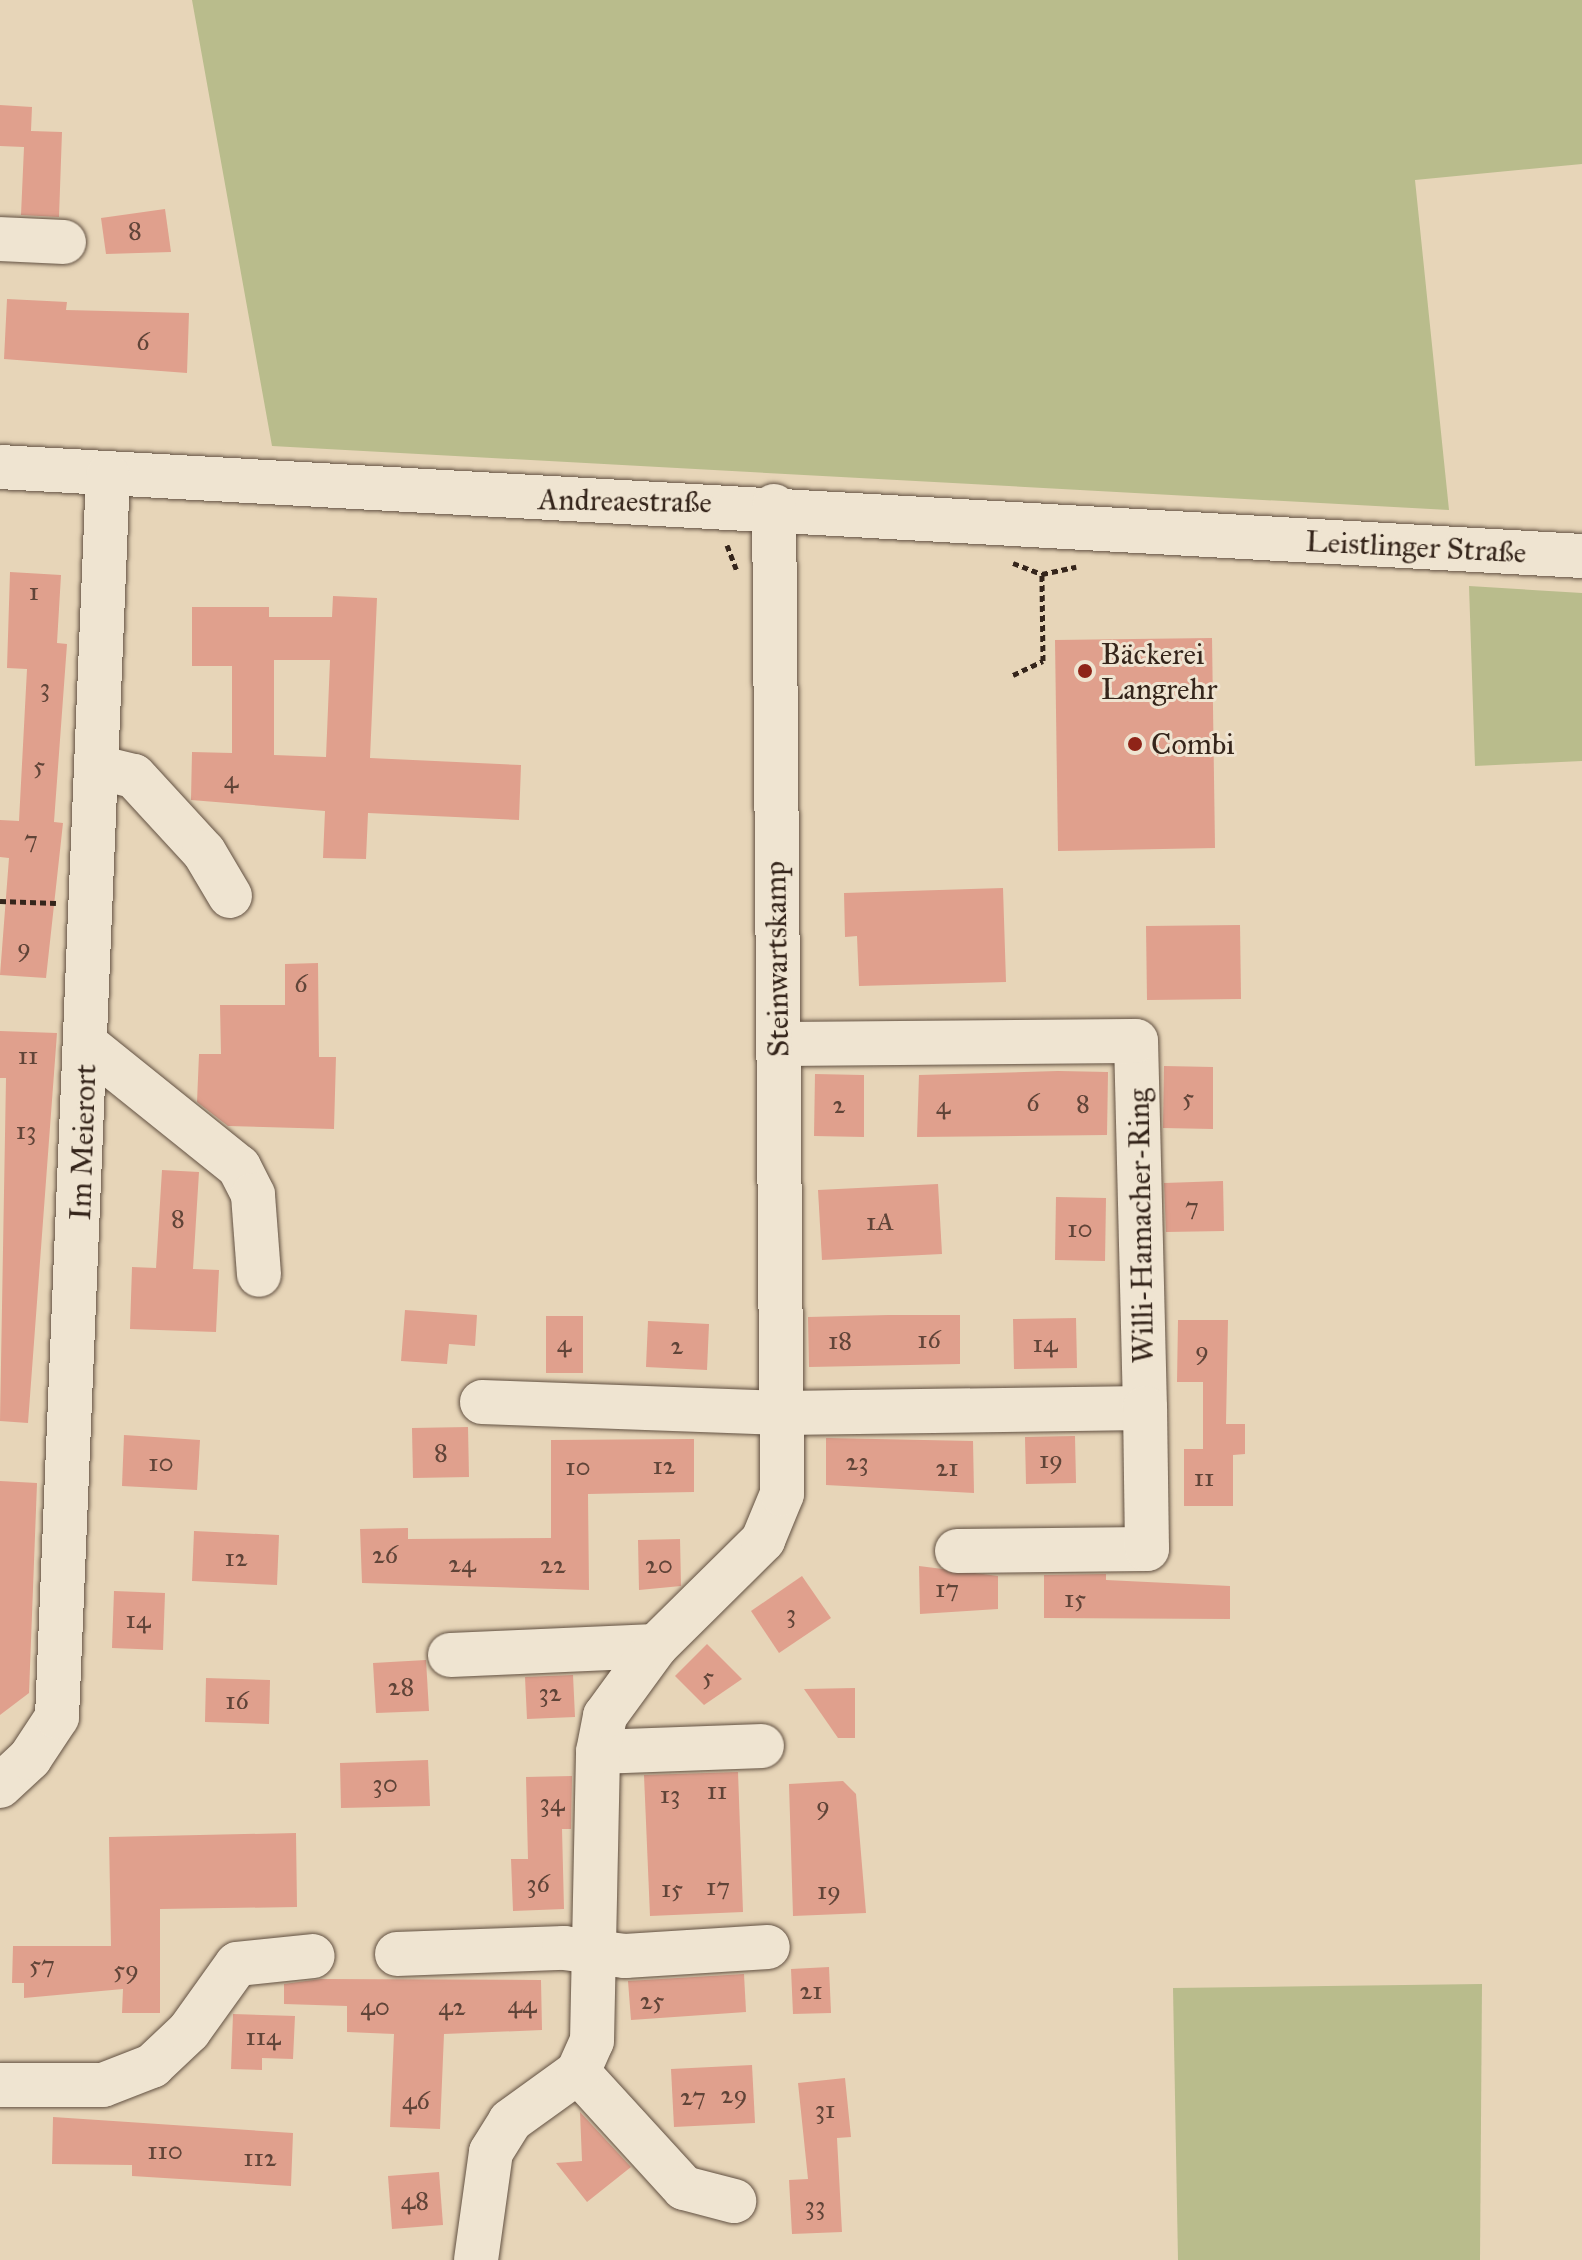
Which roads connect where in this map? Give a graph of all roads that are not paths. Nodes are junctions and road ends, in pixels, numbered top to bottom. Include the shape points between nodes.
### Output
1 (0, 239) edge
2 (64, 242) dead end
3 (0, 467) edge
4 (108, 476) junction
5 (774, 506) junction
6 (1249, 538) joint
7 (1582, 556) edge
8 (97, 767) junction
9 (230, 896) dead end
10 (778, 1044) junction
11 (87, 1045) junction
12 (259, 1275) dead end
13 (482, 1402) dead end
14 (1145, 1408) junction
15 (783, 1413) junction
16 (957, 1551) dead end
17 (656, 1646) junction
18 (450, 1655) dead end
19 (762, 1746) dead end
20 (598, 1752) junction
21 (0, 1786) edge
22 (768, 1947) dead end
23 (596, 1952) junction
24 (397, 1954) dead end
25 (313, 1956) dead end
26 (578, 2072) junction
27 (0, 2085) edge
28 (734, 2201) dead end
29 (476, 2260) edge

1 - 2 street
3 - 4 street, Andreaestraße
4 - 5 street, Andreaestraße
4 - 8 street, Im Meierort
5 - 6 street, Andreaestraße
5 - 10 street, Steinwartskamp
6 - 7 street, Leistlinger Straße
8 - 9 street via 134,776 204,852
8 - 11 street, Im Meierort
10 - 14 street, Willi-Hamacher-Ring via 1136,1041
10 - 15 street, Steinwartskamp
11 - 12 street via 239,1167 253,1195
11 - 21 street, Im Meierort via 57,1717 30,1758
13 - 15 street
14 - 15 street, Willi-Hamacher-Ring
14 - 16 street via 1147,1549
15 - 17 street, Steinwartskamp via 777,1516
17 - 18 street
17 - 20 street, Steinwartskamp via 605,1716
19 - 20 street
20 - 23 street, Steinwartskamp
22 - 23 street
23 - 24 street
23 - 26 street, Steinwartskamp via 592,2041
25 - 27 street via 237,1964 189,2031 152,2066 103,2085
26 - 28 street via 684,2188
26 - 29 street via 510,2121 491,2152

